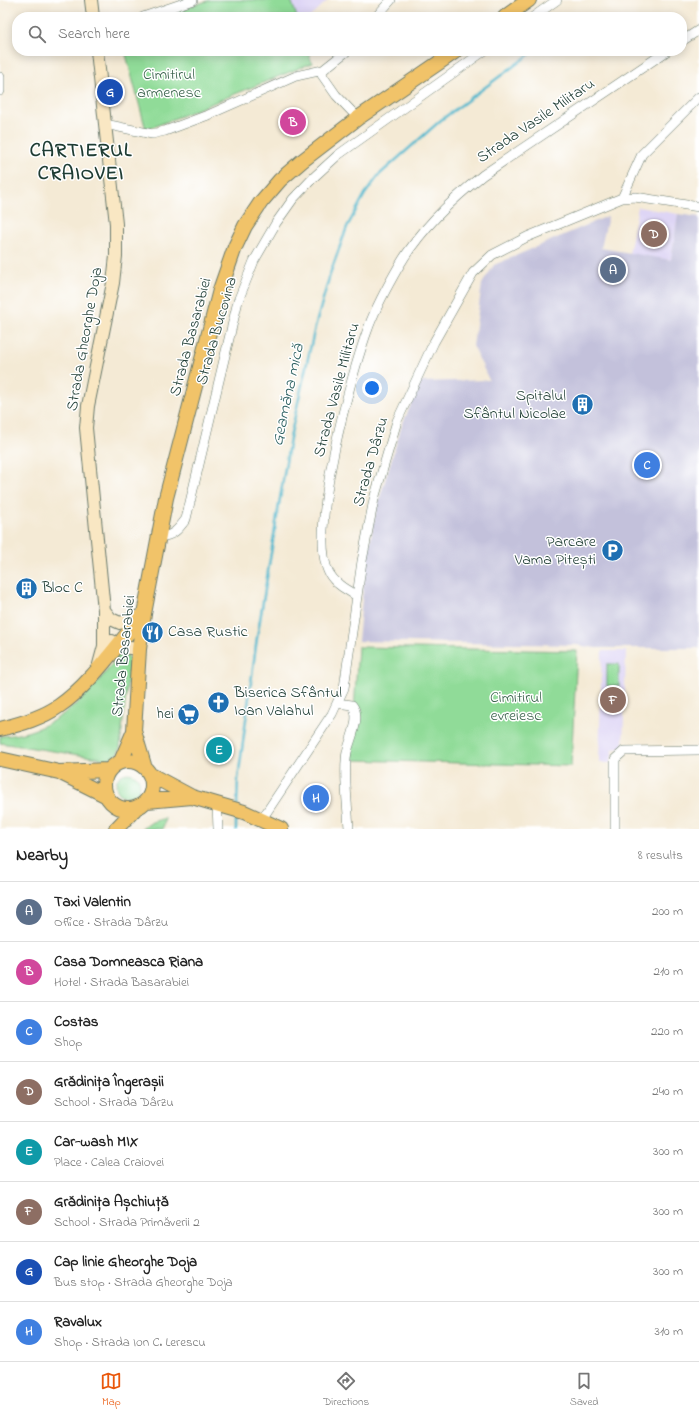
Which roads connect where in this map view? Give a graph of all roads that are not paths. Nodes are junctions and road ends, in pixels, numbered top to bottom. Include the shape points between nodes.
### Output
1 (91, 0) edge
2 (193, 0) edge
3 (391, 0) edge
4 (529, 0) edge
5 (557, 0) edge
6 (92, 12) edge
7 (158, 12) edge
8 (380, 12) edge
9 (512, 12) edge
10 (540, 12) edge
11 (699, 30) edge
12 (687, 38) edge
13 (98, 56) edge
14 (341, 56) edge
15 (448, 56) edge
16 (477, 56) edge
17 (660, 56) edge
18 (323, 70) junction
19 (0, 76) edge
20 (406, 84) junction
21 (0, 92) edge
22 (699, 97) edge
23 (416, 99) junction
24 (358, 118) junction
25 (105, 124) junction
26 (622, 198) junction
27 (699, 207) edge
28 (159, 537) junction
29 (357, 596) junction
30 (104, 610) junction
31 (144, 614) junction
32 (105, 633) junction
33 (116, 645) junction
34 (139, 649) junction
35 (98, 668) junction
36 (337, 703) junction
37 (0, 729) edge
38 (134, 731) junction
39 (699, 750) edge
40 (0, 759) edge
41 (121, 761) junction
42 (108, 770) junction
43 (147, 770) junction
44 (59, 772) junction
45 (192, 796) junction
46 (109, 799) junction
47 (142, 804) junction
48 (221, 804) junction
49 (262, 819) junction
50 (109, 829) edge
51 (116, 829) edge
52 (218, 829) edge
53 (281, 829) edge
54 (349, 829) edge
55 (615, 829) edge

1 - 6 street
2 - 7 street
3 - 8 street
4 - 9 main road
5 - 10 street
11 - 12 street
13 - 25 street, Strada Gheorghe Doja
14 - 18 street
15 - 20 main road, Strada Basarabiei
16 - 23 street, Strada Bucovina
17 - 29 street, Strada Vasile Militaru via 461,192 427,228 399,265 362,347 336,446 325,507 323,542 329,574 341,587
18 - 24 street via 322,75 327,84
18 - 25 street via 296,76 165,131 146,133
19 - 21 street
20 - 23 street
20 - 24 main road, Strada Basarabiei
22 - 26 street via 642,154
23 - 28 street, Strada Bucovina via 338,154 293,198 276,223 254,261 238,300 186,519 170,536
24 - 28 main road, Strada Basarabiei via 280,180 261,202 235,247 220,290 166,498
25 - 30 street, Strada Gheorghe Doja via 116,224 116,256 86,428
26 - 27 street, Strada Dârzu via 635,197
26 - 29 street, Strada Dârzu via 528,237 492,256 473,273 434,342 397,421 374,499
28 - 31 main road, Strada Basarabiei
29 - 36 street, Strada Dârzu via 344,688
30 - 31 street via 111,619 120,623
30 - 32 street, Strada Gheorghe Doja
31 - 33 main road
31 - 34 main road, Strada Basarabiei
32 - 33 street
32 - 35 street, Strada Gheorghe Doja
33 - 34 street
33 - 35 main road
34 - 38 main road, Strada Basarabiei
35 - 37 main road via 80,689 59,706 35,718
36 - 49 street, Strada Dârzu via 300,765
36 - 54 street via 352,705 355,712 345,759
38 - 41 main road
38 - 43 main road
39 - 55 street via 624,751 615,759
40 - 44 main road
41 - 42 main road
41 - 43 main road via 129,760
42 - 44 main road
42 - 46 main road via 104,783
43 - 45 main road
43 - 47 main road via 152,789
44 - 46 main road
45 - 47 main road
45 - 48 main road
46 - 47 main road via 124,808
46 - 50 main road
47 - 51 main road
48 - 49 main road
48 - 52 street
49 - 53 main road

